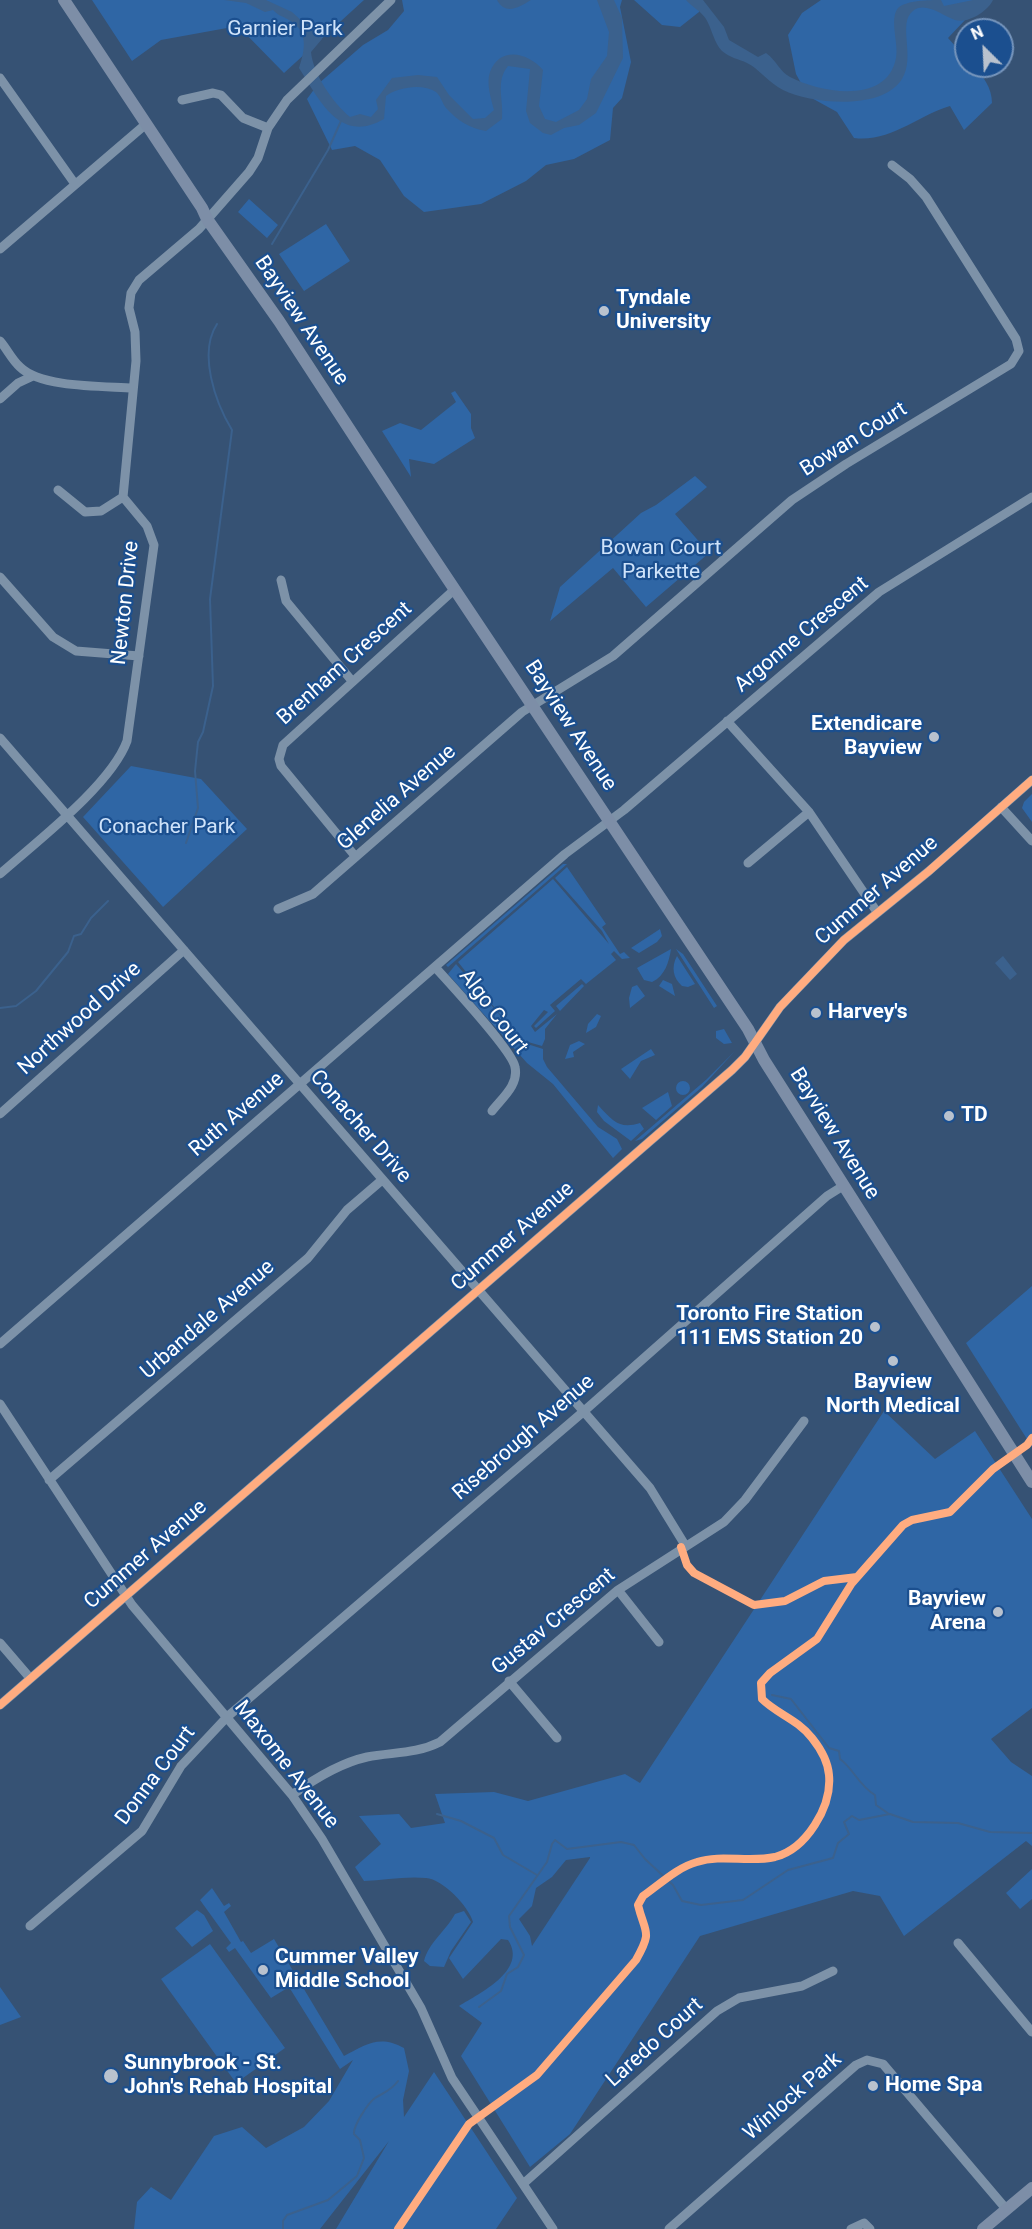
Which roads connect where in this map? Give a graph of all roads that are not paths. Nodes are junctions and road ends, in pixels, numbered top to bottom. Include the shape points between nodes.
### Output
1 (64, 0) edge
2 (392, 0) edge
3 (2, 85) edge
4 (182, 100) dead end
5 (146, 124) junction
6 (268, 128) junction
7 (892, 165) dead end
8 (75, 184) junction
9 (207, 219) junction
10 (0, 249) edge
11 (0, 341) edge
12 (33, 376) junction
13 (133, 388) junction
14 (0, 399) edge
15 (58, 490) dead end
16 (123, 497) junction
17 (1032, 497) edge
18 (0, 577) edge
19 (281, 580) dead end
20 (454, 589) junction
21 (139, 656) junction
22 (352, 681) junction
23 (534, 706) junction
24 (727, 722) junction
25 (0, 738) edge
26 (1032, 780) edge
27 (1001, 807) junction
28 (809, 812) junction
29 (67, 816) junction
30 (609, 820) junction
31 (1032, 841) edge
32 (355, 856) junction
33 (748, 863) dead end
34 (0, 874) edge
35 (278, 909) dead end
36 (877, 912) junction
37 (184, 950) junction
38 (435, 967) junction
39 (755, 1042) junction
40 (299, 1085) junction
41 (492, 1111) dead end
42 (0, 1114) edge
43 (382, 1180) junction
44 (843, 1186) junction
45 (479, 1290) junction
46 (0, 1344) edge
47 (0, 1404) edge
48 (583, 1412) junction
49 (804, 1421) dead end
50 (49, 1480) junction
51 (1032, 1482) edge
52 (685, 1545) junction
53 (618, 1590) junction
54 (126, 1595) junction
55 (658, 1641) dead end
56 (0, 1643) edge
57 (30, 1678) junction
58 (509, 1682) junction
59 (0, 1704) edge
60 (227, 1717) junction
61 (556, 1738) dead end
62 (292, 1795) junction
63 (30, 1926) dead end
64 (958, 1943) dead end
65 (833, 1971) dead end
66 (1032, 2031) edge
67 (523, 2184) junction
68 (1032, 2188) edge
69 (1007, 2210) junction
70 (553, 2229) edge
71 (669, 2229) edge
72 (851, 2229) edge
73 (870, 2229) edge
74 (983, 2229) edge

1 - 5 main road, Bayview Avenue
2 - 6 street via 293,93
3 - 8 street
4 - 6 street via 213,93 221,95 243,118
5 - 8 street
5 - 9 main road, Bayview Avenue
6 - 9 street via 249,172
7 - 23 street, Bowan Court via 926,197 1016,339 1018,351 1011,364 792,501 613,656
8 - 10 street
9 - 13 street via 140,280 131,293 129,308 136,346
9 - 20 main road, Bayview Avenue via 279,321
11 - 12 street via 20,368
12 - 13 street
12 - 14 street
13 - 16 street
15 - 16 street via 85,512 101,511
16 - 21 street, Newton Drive via 147,526 154,545
17 - 24 street, Argonne Crescent via 879,592
18 - 21 street via 53,637 76,651
19 - 22 street via 286,601
20 - 22 street, Brenham Crescent
20 - 23 main road, Bayview Avenue
21 - 29 street, Newton Drive via 124,749
22 - 32 street, Brenham Crescent via 283,745 279,759
23 - 30 main road, Bayview Avenue
23 - 32 street, Glenelia Avenue via 522,712
24 - 28 street
24 - 30 street, Argonne Crescent
25 - 29 street, Conacher Drive
26 - 27 street, Cummer Avenue
27 - 31 street
27 - 36 street, Cummer Avenue
28 - 33 street
28 - 36 street
29 - 34 street, Newton Drive
29 - 37 street, Conacher Drive
30 - 38 street, Ruth Avenue
30 - 39 main road, Bayview Avenue
32 - 35 street, Glenelia Avenue via 313,894
36 - 39 street, Cummer Avenue via 790,996
37 - 40 street, Conacher Drive
37 - 42 street, Northwood Drive
38 - 40 street, Ruth Avenue
38 - 41 street, Algo Court via 515,1067 514,1083
39 - 44 main road, Bayview Avenue
39 - 45 street, Cummer Avenue via 732,1070
40 - 43 street, Conacher Drive
40 - 46 street, Ruth Avenue
43 - 45 street, Conacher Drive
43 - 50 street, Urbandale Avenue via 347,1210 308,1257
44 - 48 street, Risebrough Avenue
44 - 51 main road, Bayview Avenue
45 - 48 street, Conacher Drive
45 - 54 street, Cummer Avenue
47 - 50 street, Maxome Avenue
48 - 52 street, Conacher Drive via 650,1488
48 - 60 street, Risebrough Avenue
49 - 52 street, Gustav Crescent via 724,1522
50 - 54 street, Maxome Avenue
52 - 53 street, Gustav Crescent
53 - 55 street
53 - 58 street, Gustav Crescent
54 - 57 street, Cummer Avenue
54 - 60 street, Maxome Avenue
56 - 57 street
57 - 59 street, Cummer Avenue
58 - 61 street
58 - 62 street, Gustav Crescent via 440,1742 422,1751 338,1766
60 - 62 street, Maxome Avenue
60 - 63 street, Donna Court via 181,1766 142,1830
62 - 67 street, Maxome Avenue via 421,2008 452,2078
64 - 66 street
65 - 67 street, Laredo Court via 802,1986 739,1998 717,2011
67 - 70 street, Maxome Avenue
68 - 69 main road
69 - 71 street, Winlock Park via 883,2064 867,2060 856,2065
69 - 74 main road
72 - 73 street via 864,2223

